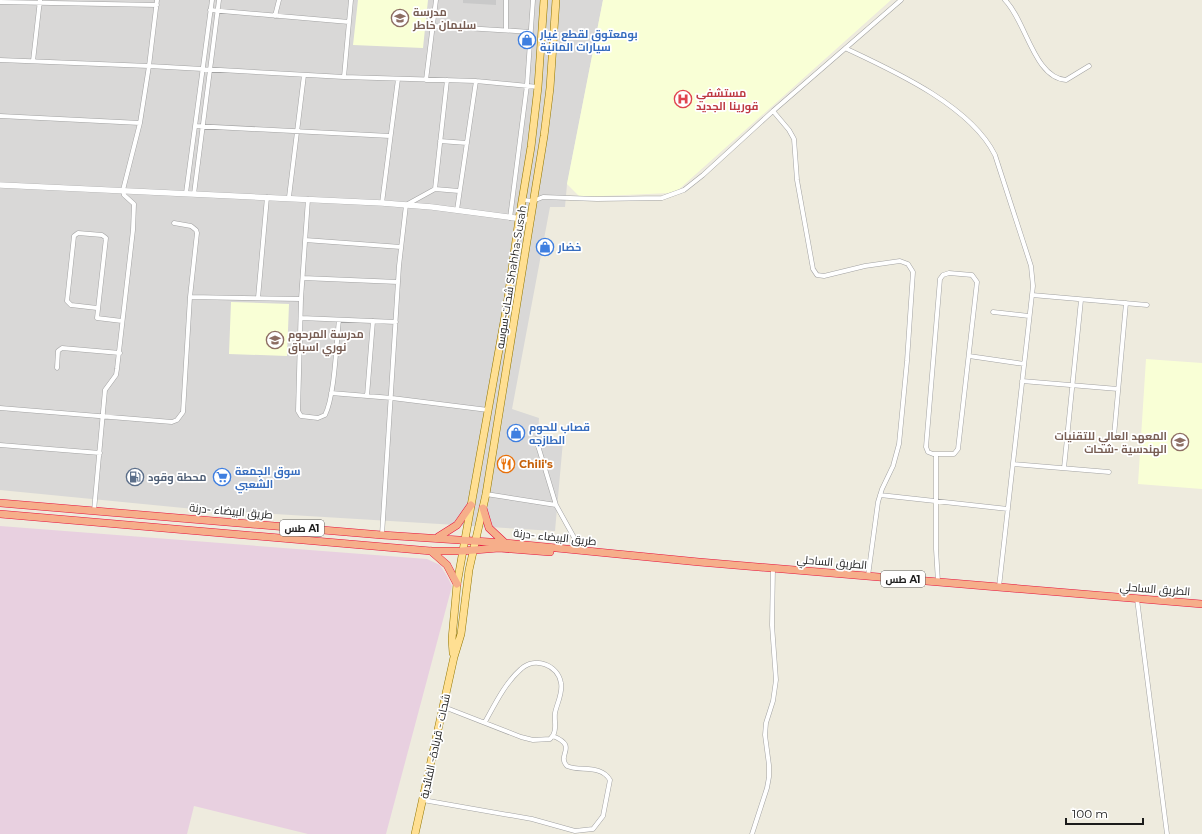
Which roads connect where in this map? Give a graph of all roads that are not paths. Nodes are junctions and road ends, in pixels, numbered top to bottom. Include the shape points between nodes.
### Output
1 (212, 0) edge
2 (220, 0) edge
3 (279, 0) edge
4 (351, 0) edge
5 (436, 0) edge
6 (506, 0) edge
7 (533, 0) edge
8 (544, 0) edge
9 (556, 0) edge
10 (901, 0) edge
11 (1005, 0) edge
12 (0, 2) edge
13 (39, 2) edge
14 (157, 2) edge
15 (210, 10) junction
16 (218, 11) junction
17 (275, 16) junction
18 (350, 22) junction
19 (433, 26) junction
20 (506, 30) junction
21 (531, 32) junction
22 (846, 48) junction
23 (0, 60) edge
24 (33, 61) junction
25 (149, 66) junction
26 (1089, 66) dead end
27 (202, 70) junction
28 (210, 71) junction
29 (304, 75) junction
30 (344, 77) junction
31 (398, 79) junction
32 (426, 80) junction
33 (447, 80) junction
34 (476, 81) junction
35 (527, 85) junction
36 (538, 87) junction
37 (773, 112) junction
38 (0, 116) edge
39 (140, 123) junction
40 (195, 126) junction
41 (202, 126) junction
42 (297, 130) junction
43 (390, 136) junction
44 (440, 141) junction
45 (467, 143) junction
46 (0, 185) edge
47 (435, 189) junction
48 (123, 190) junction
49 (459, 191) junction
50 (186, 193) junction
51 (194, 194) junction
52 (267, 196) junction
53 (289, 197) junction
54 (308, 198) junction
55 (523, 200) junction
56 (533, 201) junction
57 (382, 203) junction
58 (406, 205) junction
59 (457, 210) junction
60 (510, 218) junction
61 (519, 219) junction
62 (530, 220) junction
63 (174, 224) dead end
64 (305, 240) junction
65 (401, 247) junction
66 (303, 278) junction
67 (398, 282) junction
68 (1032, 295) junction
69 (190, 297) junction
70 (258, 298) junction
71 (301, 299) junction
72 (1081, 300) junction
73 (1126, 304) junction
74 (1147, 305) dead end
75 (97, 308) junction
76 (993, 312) dead end
77 (1029, 316) junction
78 (301, 318) junction
79 (339, 320) junction
80 (122, 321) junction
81 (373, 322) junction
82 (396, 322) junction
83 (120, 353) junction
84 (969, 356) junction
85 (1024, 364) junction
86 (57, 368) dead end
87 (1022, 381) junction
88 (1071, 385) junction
89 (1118, 389) junction
90 (331, 393) junction
91 (367, 396) junction
92 (392, 398) junction
93 (0, 408) edge
94 (488, 410) junction
95 (104, 416) junction
96 (1114, 436) dead end
97 (536, 439) dead end
98 (0, 445) edge
99 (100, 454) junction
100 (936, 454) junction
101 (1013, 464) junction
102 (1064, 468) junction
103 (1109, 472) dead end
104 (486, 494) junction
105 (880, 496) junction
106 (936, 501) junction
107 (0, 502) edge
108 (472, 505) junction
109 (556, 505) junction
110 (483, 508) junction
111 (1008, 509) junction
112 (94, 511) junction
113 (0, 514) edge
114 (382, 535) junction
115 (436, 538) junction
116 (464, 540) junction
117 (475, 540) junction
118 (505, 543) junction
119 (582, 550) junction
120 (431, 551) junction
121 (474, 551) junction
122 (462, 552) junction
123 (604, 554) junction
124 (773, 568) junction
125 (868, 576) junction
126 (938, 582) junction
127 (457, 584) junction
128 (999, 587) junction
129 (1137, 599) junction
130 (1202, 604) edge
131 (454, 657) junction
132 (444, 707) junction
133 (485, 722) junction
134 (553, 736) junction
135 (423, 800) junction
136 (415, 834) edge
137 (752, 834) edge
138 (1167, 834) edge

1 - 15 street
2 - 16 street
3 - 17 street
4 - 18 street
5 - 19 street
6 - 20 street
7 - 21 street
8 - 36 main road, شحات-سوسه Shahha-Susah
9 - 56 main road, شحات-سوسه Shahha-Susah via 547,114
10 - 22 street
11 - 26 street via 1020,22 1044,70 1066,80
12 - 13 street
13 - 14 street
13 - 24 street
14 - 25 street
15 - 16 street
15 - 27 street
16 - 17 street
16 - 28 street
17 - 18 street
18 - 30 street
19 - 20 street
19 - 32 street
20 - 21 street
21 - 35 street
22 - 37 street
22 - 68 street via 894,71 942,99 985,138 995,155 1031,266
23 - 24 street
24 - 25 street
25 - 27 street
25 - 39 street
27 - 28 street
27 - 40 street
28 - 29 street
28 - 41 street
29 - 30 street
29 - 42 street
30 - 31 street
31 - 32 street
31 - 43 street
32 - 33 street
33 - 34 street
33 - 44 street
34 - 35 street
34 - 45 street
35 - 36 street
35 - 60 street
36 - 55 main road, شحات-سوسه Shahha-Susah
37 - 56 street via 703,175 677,194 662,198 543,197
37 - 105 street via 794,139 797,180 815,273 824,276 900,261 908,264 913,272 899,444
38 - 39 street
39 - 48 street
40 - 41 street
40 - 50 street
41 - 42 street
41 - 51 street
42 - 43 street
42 - 53 street
43 - 57 street
44 - 45 street
44 - 47 street
45 - 49 street
46 - 48 street
47 - 49 street
47 - 58 street
48 - 50 street
48 - 80 street via 124,195 134,204 134,208
49 - 59 street
50 - 51 street
51 - 52 street
52 - 53 street
52 - 70 street
53 - 54 street
54 - 57 street
54 - 64 street
55 - 56 street
55 - 61 main road, شحات-سوسه Shahha-Susah
56 - 62 main road, شحات-سوسه Shahha-Susah
57 - 58 street
58 - 59 street
58 - 65 street
59 - 60 street
60 - 61 street
61 - 62 street
61 - 94 main road, شحات-سوسه Shahha-Susah
62 - 104 main road, شحات-سوسه Shahha-Susah
63 - 69 street via 191,226 196,230
64 - 65 street
64 - 66 street
65 - 67 street
66 - 67 street
66 - 71 street
67 - 82 street
68 - 72 street
68 - 77 street
69 - 70 street
69 - 95 street via 181,416 172,422
70 - 71 street
71 - 78 street
72 - 73 street
72 - 88 street
73 - 74 street
73 - 89 street
75 - 75 street via 106,238 102,235 78,233 74,236 67,301 71,305
75 - 80 street via 96,315 99,319
76 - 77 street
77 - 85 street
78 - 79 street
78 - 90 street via 299,413 305,417 318,418 325,415
79 - 81 street
79 - 90 street
80 - 83 street
81 - 82 street
81 - 91 street
82 - 92 street
83 - 86 street via 62,348 58,351
83 - 95 street via 116,375 105,390
84 - 85 street
84 - 100 street via 958,450 954,454
84 - 100 street via 976,280 969,274 946,273 940,281 926,447 929,453
85 - 87 street
87 - 88 street
87 - 101 street
88 - 89 street
88 - 102 street
89 - 96 street
90 - 91 street
91 - 92 street
92 - 94 street
92 - 114 street
93 - 95 street
94 - 108 main road, شحات-سوسه Shahha-Susah
95 - 99 street
97 - 109 street
98 - 99 street
99 - 112 street
100 - 106 street
101 - 102 street
101 - 111 street
102 - 103 street
104 - 109 street
104 - 110 main road, شحات-سوسه Shahha-Susah
105 - 106 street
105 - 125 street
106 - 111 street
106 - 126 street
107 - 112 highway, طريق البيضاء -درنة / طس A1
108 - 115 highway via 458,525
108 - 116 main road, شحات-سوسه Shahha-Susah
109 - 119 street
110 - 117 main road, شحات-سوسه Shahha-Susah
110 - 118 highway via 489,528
111 - 128 street
112 - 114 highway, طريق البيضاء -درنة / طس A1
113 - 120 highway, طريق البيضاء -درنة / طس A1
114 - 115 highway, طريق البيضاء -درنة / طس A1
115 - 116 highway, طريق البيضاء -درنة / طس A1
116 - 117 highway, طريق البيضاء -درنة / طس A1
116 - 122 main road, شحات-سوسه Shahha-Susah
117 - 118 highway, طريق البيضاء -درنة / طس A1
117 - 121 main road, شحات-سوسه Shahha-Susah
118 - 119 highway, طريق البيضاء -درنة / طس A1
119 - 123 highway, طريق البيضاء -درنة / طس A1
120 - 122 highway, طريق البيضاء -درنة / طس A1
120 - 127 highway via 447,565
121 - 122 highway, طريق البيضاء -درنة / طس A1
121 - 123 highway, طريق البيضاء -درنة via 499,548
121 - 131 main road, شحات-سوسه Shahha-Susah via 461,634
122 - 127 main road, شحات-سوسه Shahha-Susah
123 - 124 highway, الطريق الساحلي / طس A1
124 - 125 highway, الطريق الساحلي / طس A1
124 - 137 street via 772,625 776,680 766,723 769,777
125 - 126 highway, الطريق الساحلي / طس A1
126 - 128 highway, الطريق الساحلي / طس A1
127 - 131 main road, شحات-سوسه Shahha-Susah via 452,639
128 - 129 highway, الطريق الساحلي / طس A1
129 - 130 highway, الطريق الساحلي / طس A1
129 - 138 street
131 - 132 main road, شحات - قرنادة- الفائدية
132 - 133 street
132 - 135 main road, شحات - قرنادة- الفائدية
133 - 134 street via 533,740 545,740
133 - 134 street via 521,668 529,663 542,662 556,672 561,684
134 - 135 street via 565,742 564,760 567,766 595,770 610,780 603,816 593,829 575,831 532,819
135 - 136 main road, شحات - قرنادة- الفائدية

